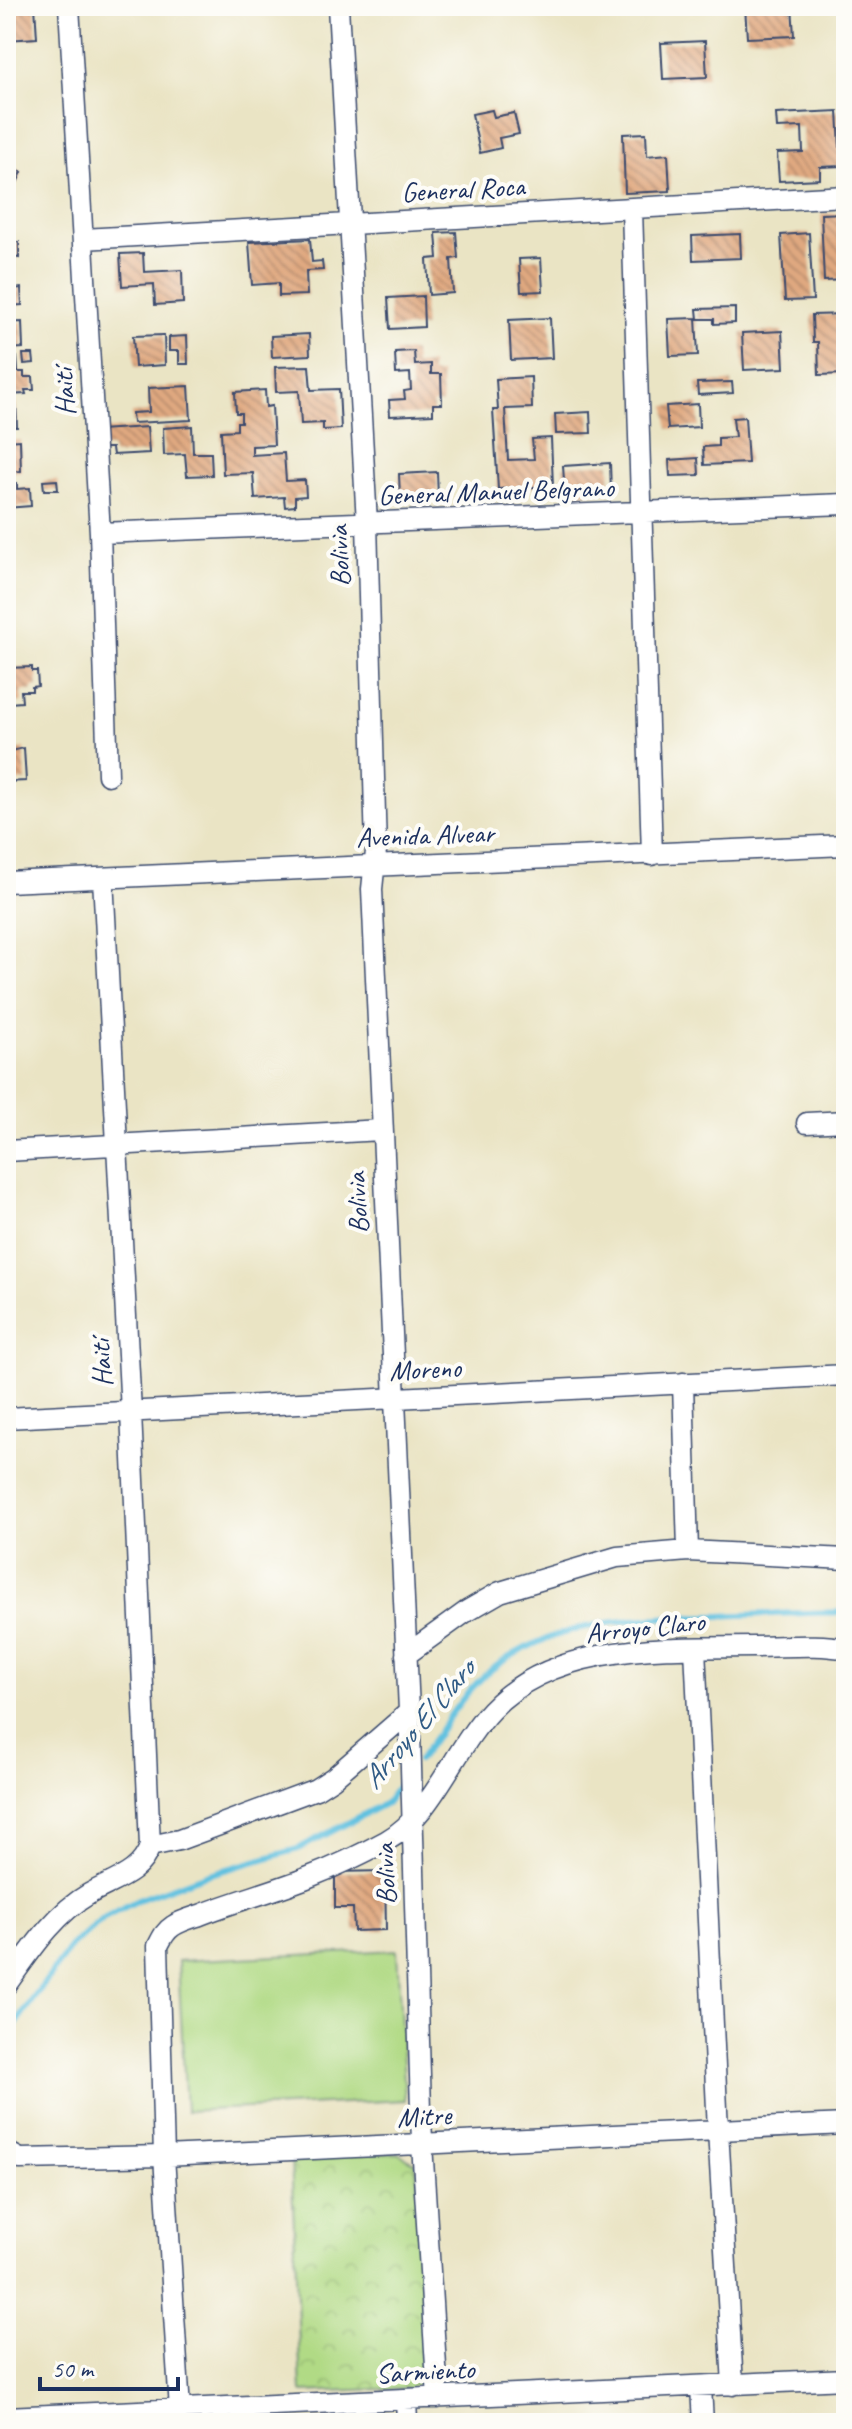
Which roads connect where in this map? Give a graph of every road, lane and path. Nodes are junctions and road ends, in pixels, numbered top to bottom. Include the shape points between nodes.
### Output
1 (69, 6) edge
2 (338, 6) edge
3 (846, 196) edge
4 (632, 209) junction
5 (348, 223) junction
6 (83, 239) junction
7 (846, 504) edge
8 (639, 513) junction
9 (367, 523) junction
10 (100, 533) junction
11 (108, 775) dead end
12 (846, 845) edge
13 (652, 855) junction
14 (374, 865) junction
15 (103, 878) junction
16 (6, 882) edge
17 (846, 1121) edge
18 (807, 1123) dead end
19 (381, 1130) junction
20 (118, 1145) junction
21 (6, 1151) edge
22 (846, 1375) edge
23 (683, 1383) junction
24 (395, 1399) junction
25 (131, 1412) junction
26 (6, 1418) edge
27 (688, 1551) junction
28 (846, 1559) edge
29 (695, 1648) junction
30 (846, 1649) edge
31 (406, 1655) junction
32 (409, 1723) junction
33 (411, 1815) junction
34 (150, 1846) junction
35 (6, 1985) edge
36 (846, 2124) edge
37 (718, 2130) junction
38 (422, 2144) junction
39 (7, 2152) edge
40 (164, 2156) junction
41 (846, 2379) edge
42 (733, 2385) junction
43 (701, 2387) junction
44 (438, 2398) junction
45 (406, 2399) junction
46 (170, 2415) edge
47 (6, 2417) edge
48 (407, 2423) edge
49 (703, 2423) edge

1 - 6 street, Haití
2 - 5 street, Bolivia
3 - 4 street, General Roca
4 - 5 street, General Roca
4 - 8 street
5 - 6 street, General Roca
5 - 9 street, Bolivia
6 - 10 street, Haití
7 - 8 street, General Manuel Belgrano
8 - 9 street, General Manuel Belgrano
8 - 13 street
9 - 10 street, General Manuel Belgrano
9 - 14 street, Bolivia
10 - 11 street, Haití
12 - 13 street, Avenida Alvear
13 - 14 street, Avenida Alvear
14 - 15 street, Avenida Alvear
14 - 19 street, Bolivia
15 - 16 street, Avenida Alvear
15 - 20 street, Haití
17 - 18 street
19 - 20 street
19 - 24 street, Bolivia
20 - 21 street
20 - 25 street, Haití
22 - 23 street, Moreno
23 - 24 street, Moreno
23 - 27 street
24 - 25 street, Moreno
24 - 31 street, Bolivia
25 - 26 street, Moreno
25 - 34 street, Haití
27 - 28 street
27 - 31 street via 617,1557 500,1592
29 - 30 street, Arroyo Claro
29 - 33 street, Arroyo Claro via 581,1660 519,1687 492,1709
29 - 37 street
31 - 32 street, Bolivia
32 - 33 street, Bolivia
32 - 34 street via 316,1789
33 - 38 street, Bolivia
33 - 40 street, Arroyo Claro via 389,1839 309,1877 174,1925 164,1934 158,1946
34 - 35 street via 135,1870 64,1914
36 - 37 street, Mitre
37 - 38 street, Mitre
37 - 42 street
38 - 40 street, Mitre
38 - 44 street, Bolivia
39 - 40 street, Mitre via 20,2159
40 - 46 street
41 - 42 street, Sarmiento
42 - 43 street, Sarmiento
43 - 44 street, Sarmiento
43 - 49 street
44 - 45 street, Sarmiento
45 - 46 street, Sarmiento
45 - 48 street
46 - 47 street, Sarmiento

